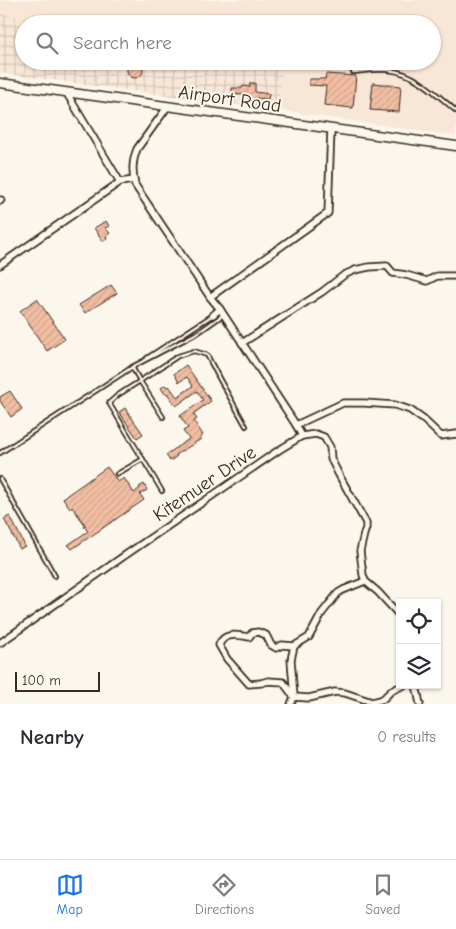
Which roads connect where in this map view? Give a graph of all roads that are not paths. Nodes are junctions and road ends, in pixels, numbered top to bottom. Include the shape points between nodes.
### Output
1 (353, 72) dead end
2 (0, 83) edge
3 (66, 92) junction
4 (168, 106) junction
5 (456, 111) edge
6 (331, 129) junction
7 (456, 146) edge
8 (134, 180) junction
9 (120, 182) junction
10 (0, 265) edge
11 (456, 276) edge
12 (210, 297) junction
13 (222, 312) junction
14 (212, 315) joint
15 (242, 343) junction
16 (132, 367) junction
17 (140, 381) junction
18 (163, 418) dead end
19 (296, 425) junction
20 (246, 426) dead end
21 (456, 434) edge
22 (302, 436) junction
23 (0, 453) edge
24 (143, 459) junction
25 (117, 474) dead end
26 (0, 479) edge
27 (162, 491) dead end
28 (55, 576) dead end
29 (365, 581) junction
30 (396, 612) edge
31 (0, 643) edge
32 (294, 646) junction
33 (396, 689) edge
34 (417, 689) edge
35 (294, 697) junction
36 (372, 703) edge
37 (291, 704) edge
38 (420, 704) edge

1 - 5 lane via 401,72 427,86
2 - 3 street, Airport Road
3 - 4 street, Airport Road
3 - 9 street
4 - 6 street, Airport Road
4 - 8 street via 137,149 132,172
6 - 7 street, Airport Road
6 - 12 street via 328,213
8 - 9 street
8 - 12 street
9 - 10 street
11 - 15 street via 437,276 427,281 393,273 387,266 355,270
12 - 13 street
13 - 14 street
13 - 15 street
13 - 16 lane via 198,332
14 - 16 lane
15 - 19 street
16 - 17 lane
16 - 23 lane
17 - 18 lane
17 - 20 lane via 178,356 194,351 207,355
17 - 24 lane via 109,403
19 - 21 street via 343,404 364,403 410,410 441,436
19 - 22 street
22 - 29 street via 316,434 324,437 330,447 331,460 366,523 360,551
22 - 31 street, Kitemuer Drive
24 - 25 lane
24 - 27 lane
26 - 28 lane
29 - 30 street
29 - 32 street via 338,593 309,637
32 - 35 street via 291,660
32 - 35 street via 276,648 266,635 258,632 249,637 232,635 219,644 248,684 268,680 283,682
33 - 36 street
34 - 38 street
35 - 36 street via 309,698 335,692
35 - 37 street

